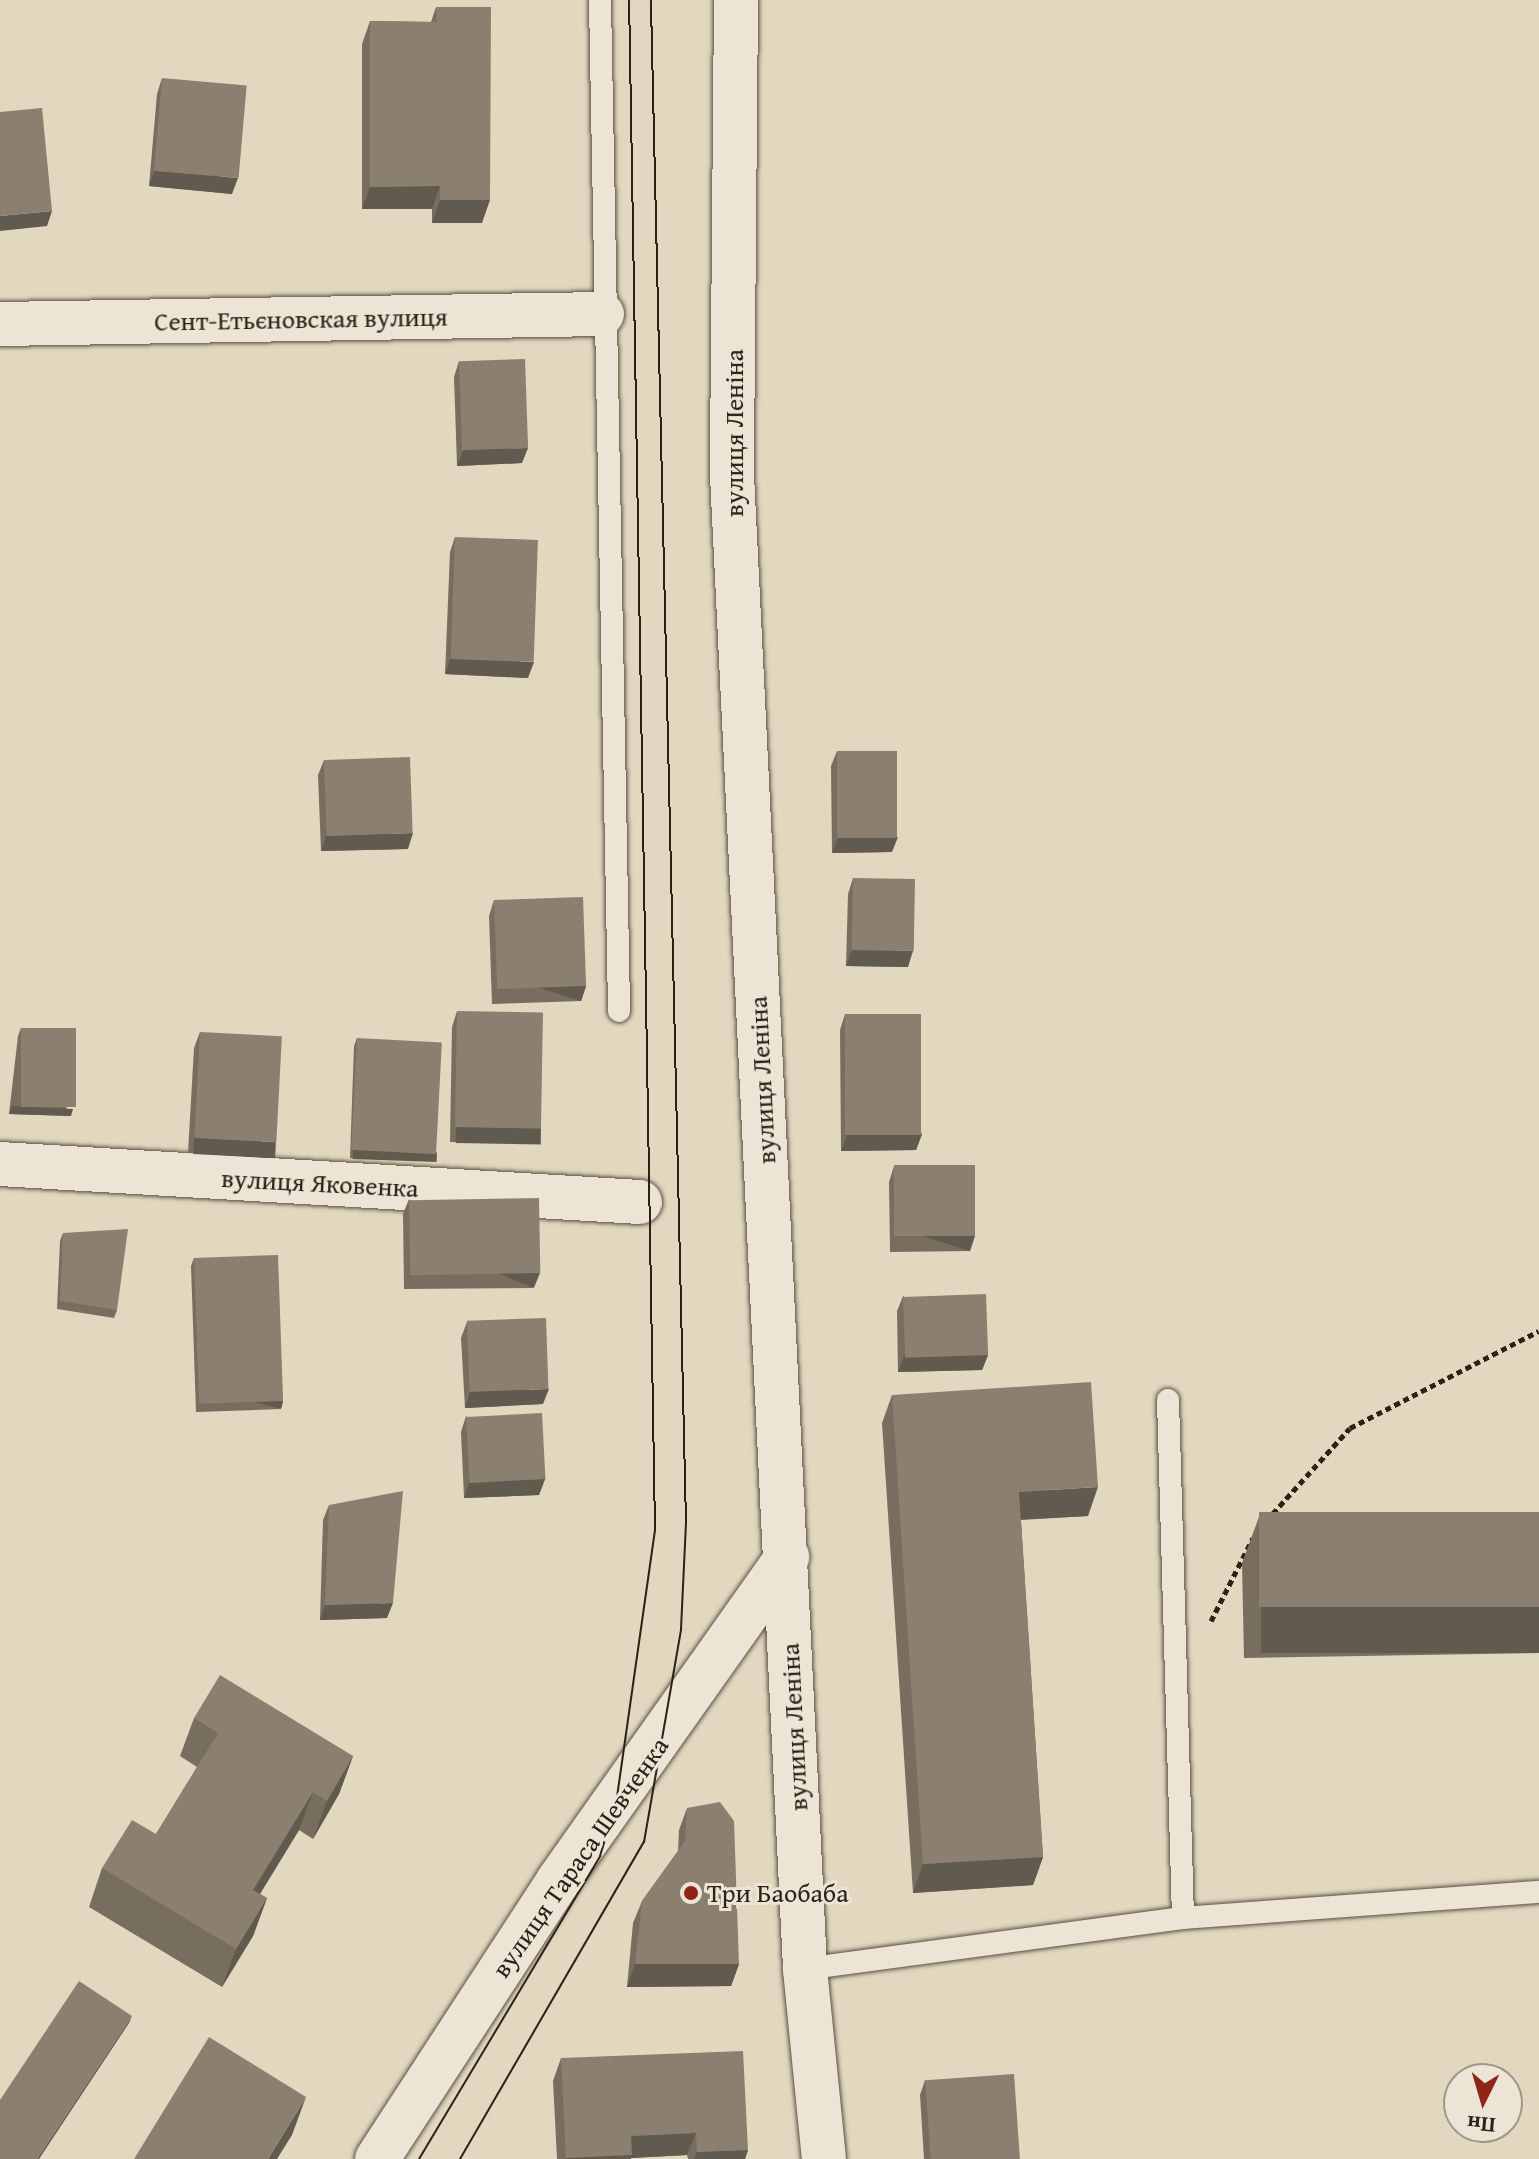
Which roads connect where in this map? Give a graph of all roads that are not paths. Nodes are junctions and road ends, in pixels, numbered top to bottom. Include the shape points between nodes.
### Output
1 (600, 0) edge
2 (736, 0) edge
3 (602, 314) junction
4 (0, 324) edge
5 (619, 1011) dead end
6 (0, 1164) edge
7 (640, 1202) dead end
8 (1168, 1400) dead end
9 (787, 1557) junction
10 (1539, 1892) edge
11 (1183, 1918) junction
12 (805, 1969) junction
13 (377, 2159) edge
14 (824, 2159) edge

1 - 3 lane
2 - 9 street, вулиця Леніна via 732,475
3 - 4 street, Сент-Етьєновская вулиця
3 - 5 lane
6 - 7 street, вулиця Яковенка
8 - 11 lane
9 - 12 street, вулиця Леніна
9 - 13 street, вулиця Тараса Шевченка via 558,1881
10 - 11 lane
11 - 12 lane
12 - 14 street, вулиця Леніна

